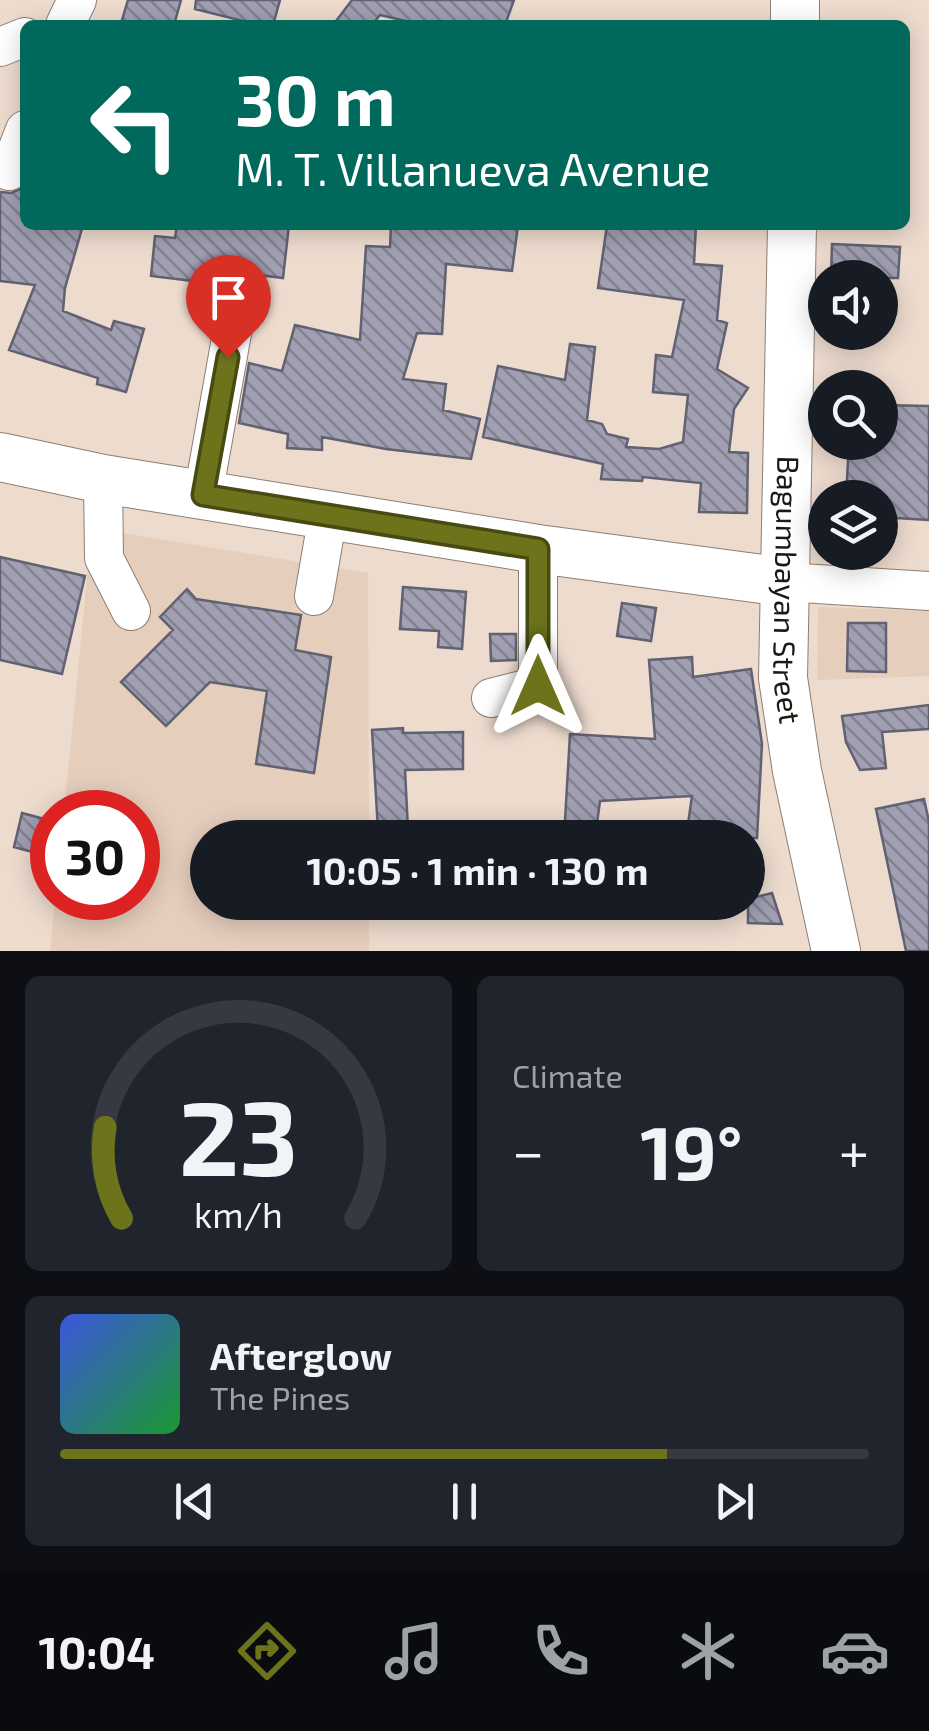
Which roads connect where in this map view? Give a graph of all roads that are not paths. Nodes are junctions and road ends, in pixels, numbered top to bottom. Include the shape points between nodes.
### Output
1 (20, 146) edge
2 (12, 172) edge
3 (792, 230) edge
4 (234, 322) dead end
5 (0, 457) edge
6 (103, 479) junction
7 (203, 495) junction
8 (328, 515) junction
9 (538, 549) junction
10 (785, 582) junction
11 (929, 590) edge
12 (314, 596) dead end
13 (131, 611) dead end
14 (492, 698) dead end
15 (836, 951) edge

1 - 2 street
3 - 10 main road, Bagumbayan Street
4 - 7 street
5 - 6 main road
6 - 7 main road
6 - 13 street via 104,558
7 - 8 main road
8 - 9 main road
8 - 12 street
9 - 10 main road
9 - 14 street via 538,686
10 - 11 street
10 - 15 main road, Bagumbayan Street via 784,678

